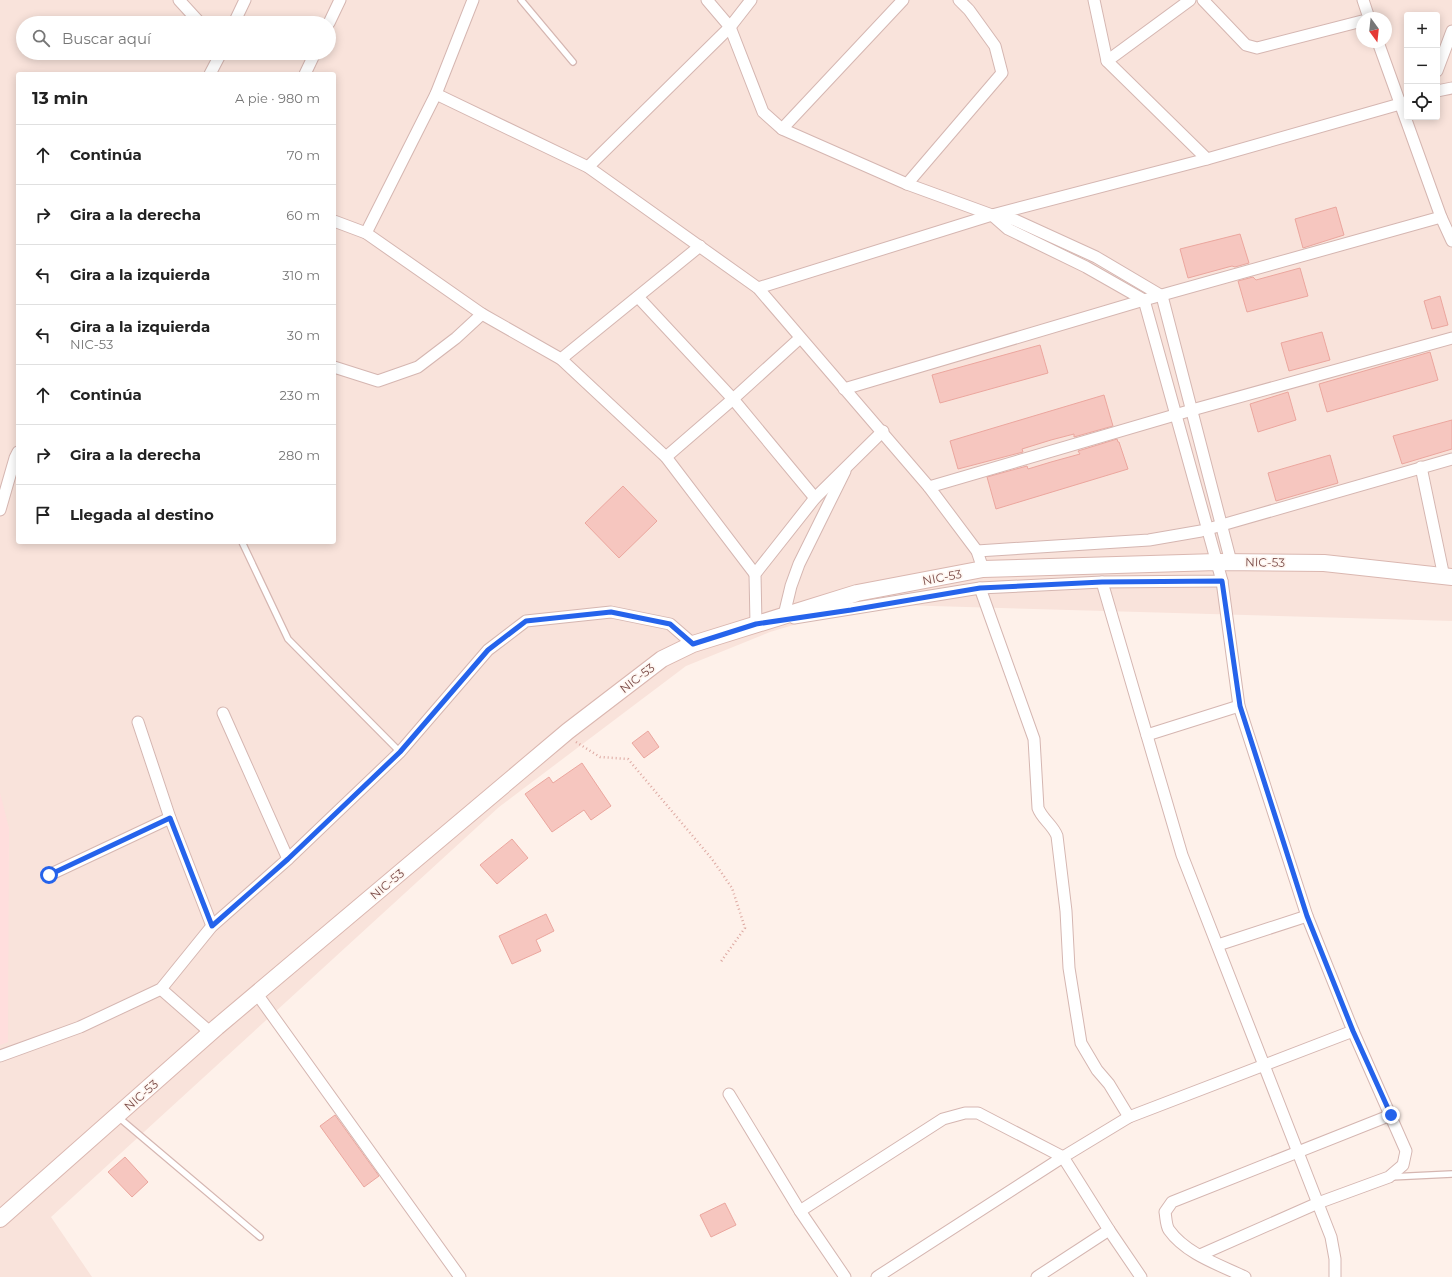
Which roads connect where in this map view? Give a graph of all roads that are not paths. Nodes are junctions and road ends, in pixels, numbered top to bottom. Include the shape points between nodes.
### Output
1 (179, 0) edge
2 (245, 0) edge
3 (340, 0) edge
4 (473, 0) edge
5 (521, 0) edge
6 (707, 0) edge
7 (751, 0) edge
8 (903, 0) edge
9 (959, 0) edge
10 (1094, 0) edge
11 (1190, 0) edge
12 (1203, 0) edge
13 (1363, 0) edge
14 (1367, 12) edge
15 (194, 16) edge
16 (237, 16) edge
17 (332, 16) edge
18 (1356, 23) edge
19 (730, 27) junction
20 (1452, 31) edge
21 (1380, 48) edge
22 (217, 60) edge
23 (312, 60) edge
24 (1107, 61) junction
25 (573, 62) dead end
26 (1440, 63) edge
27 (211, 72) edge
28 (306, 72) edge
29 (1452, 88) edge
30 (1440, 90) edge
31 (436, 94) junction
32 (1403, 103) edge
33 (782, 129) junction
34 (1207, 159) junction
35 (588, 167) junction
36 (907, 184) junction
37 (992, 215) junction
38 (1441, 217) junction
39 (336, 221) edge
40 (366, 233) junction
41 (1452, 241) edge
42 (700, 246) junction
43 (1096, 257) junction
44 (1086, 267) junction
45 (758, 288) junction
46 (1162, 296) junction
47 (638, 297) junction
48 (1144, 300) junction
49 (482, 314) junction
50 (800, 338) junction
51 (1452, 338) edge
52 (561, 359) junction
53 (336, 368) edge
54 (844, 389) junction
55 (733, 399) junction
56 (1192, 410) junction
57 (1175, 415) junction
58 (883, 431) junction
59 (16, 456) edge
60 (666, 457) junction
61 (1452, 459) edge
62 (849, 464) junction
63 (1421, 467) junction
64 (929, 487) junction
65 (815, 498) junction
66 (0, 510) edge
67 (1223, 526) junction
68 (1208, 530) junction
69 (243, 544) edge
70 (977, 551) junction
71 (1224, 562) junction
72 (983, 569) junction
73 (755, 574) junction
74 (1448, 577) edge
75 (1222, 581) junction
76 (1102, 582) junction
77 (980, 588) junction
78 (784, 615) junction
79 (756, 624) junction
80 (693, 644) junction
81 (1240, 706) junction
82 (223, 713) dead end
83 (138, 722) dead end
84 (1147, 735) junction
85 (400, 752) junction
86 (170, 818) junction
87 (288, 859) junction
88 (49, 875) dead end
89 (1307, 916) junction
90 (212, 926) junction
91 (1218, 945) junction
92 (161, 989) junction
93 (257, 994) junction
94 (1353, 1031) junction
95 (211, 1033) junction
96 (0, 1056) edge
97 (1264, 1065) junction
98 (729, 1094) dead end
99 (1391, 1115) junction
100 (116, 1116) junction
101 (1129, 1116) junction
102 (1298, 1152) junction
103 (1064, 1157) junction
104 (1452, 1174) edge
105 (1389, 1177) junction
106 (1318, 1202) junction
107 (800, 1211) junction
108 (0, 1219) edge
109 (1108, 1230) junction
110 (260, 1237) dead end
111 (1200, 1255) junction
112 (460, 1277) edge
113 (845, 1277) edge
114 (877, 1277) edge
115 (1037, 1277) edge
116 (1141, 1277) edge
117 (1245, 1277) edge
118 (1335, 1277) edge

1 - 15 street
2 - 16 street
3 - 17 street
4 - 31 street
5 - 25 lane
6 - 19 street
7 - 19 street
8 - 33 street
9 - 36 street via 996,46 1002,72
10 - 24 street
11 - 24 street
12 - 18 street via 1246,45 1257,48
13 - 14 street
19 - 33 street via 763,112
19 - 35 street
20 - 26 street
21 - 32 street
22 - 27 street
23 - 28 street
24 - 34 street
29 - 30 street
31 - 35 street
31 - 40 street
32 - 34 street
32 - 38 street
33 - 36 street
34 - 37 street
35 - 42 street
36 - 37 street
37 - 43 street via 1015,220
37 - 44 street via 1008,229
37 - 45 street
38 - 41 street
38 - 46 street
39 - 40 street
40 - 49 street
42 - 45 street
42 - 47 street
43 - 44 street
43 - 46 street
44 - 48 street
45 - 50 street
46 - 48 street
46 - 56 street
47 - 52 street
47 - 55 street
48 - 54 street
48 - 57 street
49 - 52 street
49 - 53 street via 456,338 412,370 378,382
50 - 54 street
50 - 55 street
51 - 56 street
52 - 60 street
54 - 58 street
55 - 60 street
55 - 65 street
56 - 57 street
56 - 67 street
57 - 64 street
57 - 68 street
58 - 62 street
58 - 64 street
59 - 66 street
60 - 73 street
61 - 63 street
62 - 65 street
62 - 78 street via 799,564
63 - 67 street
63 - 74 street
64 - 70 street
65 - 73 street
67 - 68 street
67 - 71 street
68 - 70 street via 1149,540
68 - 71 street
69 - 85 lane via 288,639
70 - 72 street
71 - 72 main road, NIC-53 / NIC-53
71 - 74 main road, NIC-53 / NIC-53 via 1324,563
71 - 75 street
72 - 78 main road, NIC-53 / NIC-53 via 857,593
73 - 79 street
75 - 76 street
75 - 81 street
76 - 77 street
76 - 84 street
77 - 79 street
77 - 101 street via 1034,739 1038,808 1041,815 1055,829 1057,836 1066,912 1069,968 1081,1043
78 - 79 main road, NIC-53 / NIC-53
79 - 80 main road, NIC-53 / NIC-53
80 - 85 street via 670,624 611,612 526,621 488,650
80 - 93 main road, NIC-53 / NIC-53 via 662,659 568,731
81 - 84 street
81 - 89 street
82 - 87 street
83 - 86 street
84 - 91 street via 1182,855
85 - 87 street
86 - 88 street
86 - 90 street
87 - 90 street
89 - 91 street
89 - 94 street
90 - 92 street
91 - 97 street
92 - 95 street
92 - 96 street via 80,1026
93 - 95 main road, NIC-53 / NIC-53
93 - 112 street
94 - 97 street
94 - 99 street
95 - 100 main road, NIC-53 / NIC-53
97 - 101 street
97 - 102 street
98 - 107 street
99 - 102 street
99 - 105 street via 1406,1151 1403,1165
100 - 108 main road, NIC-53 / NIC-53
100 - 110 lane
101 - 103 street
102 - 106 street
102 - 111 street via 1172,1202 1165,1212 1168,1229 1183,1244
103 - 107 street via 978,1113 965,1113 943,1119
103 - 109 street
103 - 114 street
104 - 105 lane
105 - 106 street
106 - 111 street
106 - 118 street via 1331,1236
107 - 113 street
109 - 115 street
109 - 116 street
111 - 117 street

